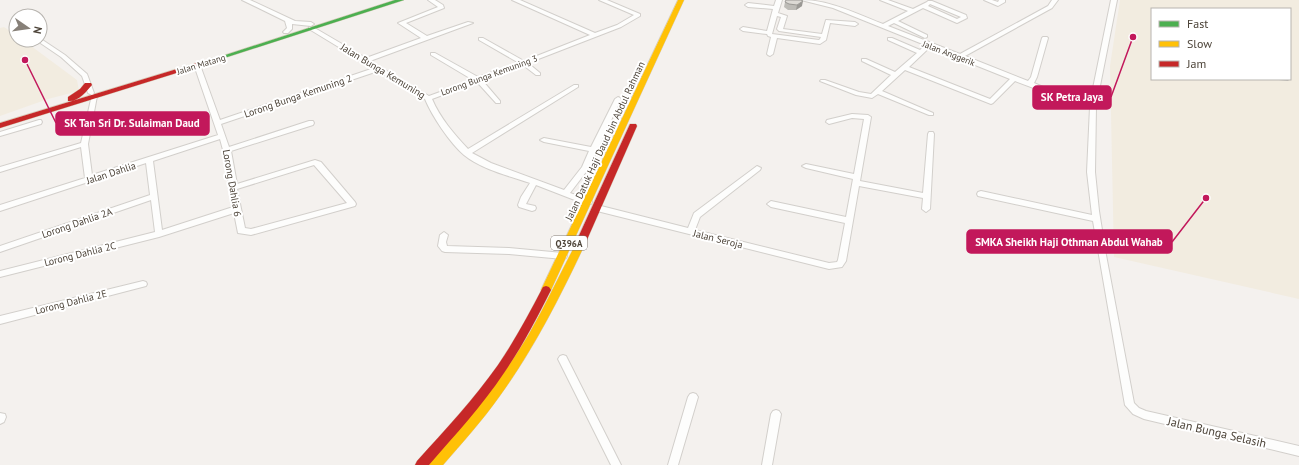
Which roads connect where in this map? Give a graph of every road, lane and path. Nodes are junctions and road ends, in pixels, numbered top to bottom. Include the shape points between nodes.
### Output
1 (245, 0) edge
2 (383, 0) edge
3 (401, 0) edge
4 (431, 0) edge
5 (515, 0) edge
6 (602, 0) edge
7 (681, 0) edge
8 (688, 0) edge
9 (779, 0) edge
10 (804, 0) edge
11 (883, 0) edge
12 (987, 0) edge
13 (1002, 0) edge
14 (1055, 0) edge
15 (1114, 0) edge
16 (813, 1) edge
17 (932, 1) edge
18 (748, 5) dead end
19 (923, 6) junction
20 (776, 11) junction
21 (913, 11) junction
22 (288, 21) junction
23 (894, 21) junction
24 (470, 23) dead end
25 (855, 24) dead end
26 (311, 26) junction
27 (883, 26) junction
28 (743, 29) dead end
29 (286, 32) junction
30 (772, 34) junction
31 (594, 35) junction
32 (823, 36) junction
33 (925, 36) dead end
34 (426, 38) junction
35 (1045, 38) dead end
36 (481, 39) dead end
37 (890, 39) dead end
38 (929, 45) junction
39 (48, 47) edge
40 (921, 52) junction
41 (433, 54) dead end
42 (770, 54) dead end
43 (959, 57) junction
44 (864, 60) dead end
45 (364, 61) junction
46 (524, 63) junction
47 (197, 65) junction
48 (904, 67) junction
49 (378, 69) junction
50 (538, 74) dead end
51 (896, 74) junction
52 (1014, 78) junction
53 (478, 80) junction
54 (823, 81) dead end
55 (1030, 84) junction
56 (576, 86) dead end
57 (874, 94) junction
58 (92, 95) junction
59 (428, 98) junction
60 (618, 99) dead end
61 (73, 101) junction
62 (498, 102) dead end
63 (1093, 106) junction
64 (931, 114) dead end
65 (0, 122) edge
66 (39, 122) dead end
67 (828, 122) dead end
68 (218, 123) junction
69 (311, 123) dead end
70 (0, 126) edge
71 (0, 134) edge
72 (931, 134) dead end
73 (222, 136) junction
74 (544, 140) dead end
75 (84, 144) junction
76 (228, 150) junction
77 (594, 150) junction
78 (467, 153) junction
79 (149, 160) junction
80 (806, 166) dead end
81 (757, 168) dead end
82 (0, 170) edge
83 (89, 180) junction
84 (856, 180) junction
85 (534, 182) junction
86 (235, 187) junction
87 (566, 193) junction
88 (981, 194) dead end
89 (154, 196) junction
90 (927, 196) junction
91 (588, 202) junction
92 (771, 204) dead end
93 (0, 208) edge
94 (532, 208) dead end
95 (597, 208) junction
96 (237, 209) junction
97 (926, 209) dead end
98 (1096, 219) junction
99 (849, 221) junction
100 (690, 232) junction
101 (159, 234) junction
102 (444, 235) dead end
103 (0, 250) edge
104 (563, 256) junction
105 (0, 274) edge
106 (143, 284) dead end
107 (0, 320) edge
108 (563, 359) dead end
109 (693, 397) dead end
110 (776, 414) dead end
111 (1299, 451) edge
112 (421, 465) edge
113 (435, 465) edge
114 (616, 465) edge
115 (673, 465) edge
116 (767, 465) edge

1 - 22 street
2 - 26 main road, Jalan Matang
3 - 26 main road, Jalan Matang
4 - 34 street via 441,8 401,23
5 - 31 street
6 - 31 street, Lorong Bunga Kemuning 3 via 638,15 619,26
7 - 91 main road, Jalan Datuk Haji Daud bin Abdul Rahman / Q396A
8 - 95 main road, Jalan Datuk Haji Daud bin Abdul Rahman
9 - 20 street
10 - 16 street, Jalan Anggerik
11 - 21 street
12 - 13 street via 998,4
14 - 43 street via 1050,7
15 - 63 street
16 - 27 street, Jalan Anggerik
17 - 19 street
17 - 19 street via 964,18 958,21
18 - 20 street
19 - 21 street
20 - 30 street
20 - 32 street via 784,16 781,30
21 - 23 street
22 - 26 street
22 - 29 street via 290,28
23 - 27 street
23 - 33 street
24 - 34 street
25 - 32 street via 828,21
26 - 29 main road, Jalan Matang
26 - 45 street, Jalan Bunga Kemuning
26 - 47 main road, Jalan Matang
27 - 38 street, Jalan Anggerik
28 - 30 street
29 - 58 main road, Jalan Matang
30 - 32 street via 820,42
30 - 42 street
31 - 46 street, Lorong Bunga Kemuning 3
34 - 45 street
35 - 55 street
36 - 46 street
37 - 40 street
38 - 40 street
38 - 43 street, Jalan Anggerik
39 - 58 street via 85,75
40 - 48 street
41 - 53 street
43 - 52 street, Jalan Anggerik
44 - 51 street
45 - 49 street, Jalan Bunga Kemuning
46 - 50 street
46 - 53 street, Lorong Bunga Kemuning 3
47 - 58 main road, Jalan Matang
47 - 68 street, Lorong Dahlia 6
48 - 51 street
48 - 52 street via 991,102
49 - 59 street, Jalan Bunga Kemuning
49 - 68 street, Lorong Bunga Kemuning 2
51 - 57 street
52 - 55 street, Jalan Anggerik
53 - 59 street, Lorong Bunga Kemuning 3
53 - 62 street
54 - 57 street via 858,94
55 - 63 street, Jalan Anggerik
56 - 78 street
57 - 64 street
58 - 61 main road, Jalan Matang
58 - 61 main road via 83,91
58 - 75 street
59 - 78 street, Jalan Bunga Kemuning via 450,134
60 - 77 street
61 - 65 main road, Jalan Matang
61 - 70 main road, Jalan Matang
63 - 98 street via 1091,172
66 - 71 street
67 - 84 street via 852,116 868,117
68 - 73 street, Lorong Dahlia 6
69 - 76 street
72 - 90 street
73 - 76 street, Lorong Dahlia 6
73 - 79 street, Jalan Dahlia
74 - 77 street
75 - 82 street
75 - 83 street
76 - 86 street, Lorong Dahlia 6
77 - 87 street via 585,168
78 - 85 street, Jalan Bunga Kemuning via 488,165
79 - 83 street, Jalan Dahlia
79 - 89 street
80 - 84 street
81 - 100 street via 697,215
83 - 93 street, Jalan Dahlia
84 - 90 street
84 - 99 street
85 - 87 street, Jalan Bunga Kemuning
85 - 94 street via 522,205
86 - 96 street, Lorong Dahlia 6
86 - 96 street, Lorong Dahlia 6 via 315,162 352,204 251,232 241,231
87 - 91 street, Jalan Bunga Kemuning
88 - 98 street
89 - 101 street
89 - 103 street, Lorong Dahlia 2A
90 - 97 street
91 - 104 main road, Jalan Datuk Haji Daud bin Abdul Rahman / Q396A
92 - 99 street
95 - 100 street, Jalan Seroja
95 - 113 main road, Jalan Datuk Haji Daud bin Abdul Rahman via 547,309 512,369 474,421
96 - 101 street, Lorong Dahlia 2C
98 - 111 street, Jalan Bunga Selasih via 1130,405 1136,412
99 - 100 street, Jalan Seroja via 842,261 839,265 829,266
101 - 105 street, Lorong Dahlia 2C
102 - 104 street via 442,246 445,249 509,250
104 - 112 main road, Jalan Datuk Haji Daud bin Abdul Rahman / Q396A via 523,334 503,366 466,415
106 - 107 street, Lorong Dahlia 2E
108 - 114 street
109 - 115 street
110 - 116 street

